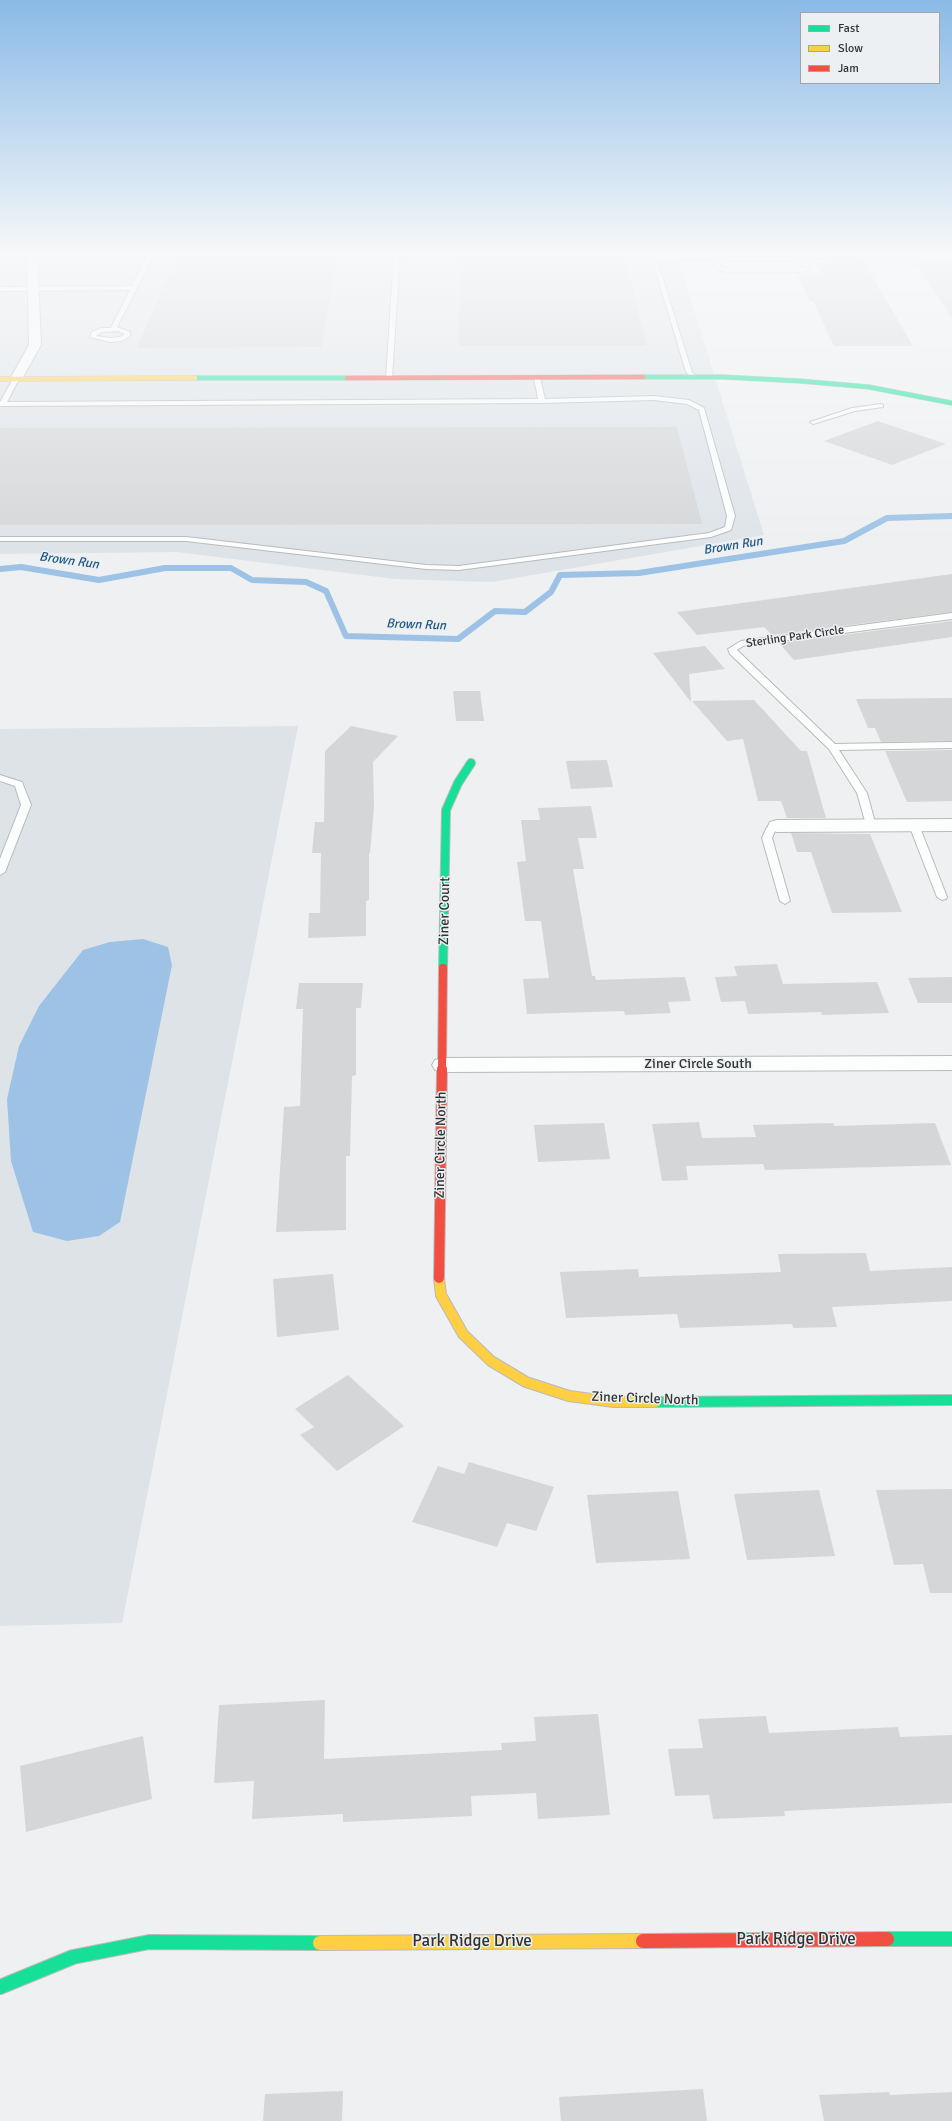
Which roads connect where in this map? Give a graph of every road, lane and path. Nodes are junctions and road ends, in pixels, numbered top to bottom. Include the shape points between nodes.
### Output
1 (30, 354) edge
2 (391, 354) edge
3 (684, 354) edge
4 (693, 377) junction
5 (389, 378) junction
6 (537, 378) junction
7 (0, 379) edge
8 (16, 379) junction
9 (542, 401) junction
10 (952, 403) edge
11 (1, 404) edge
12 (881, 406) dead end
13 (813, 422) dead end
14 (0, 539) edge
15 (952, 616) edge
16 (952, 745) edge
17 (833, 747) junction
18 (471, 763) dead end
19 (0, 778) edge
20 (914, 825) junction
21 (952, 825) edge
22 (778, 826) joint
23 (871, 826) junction
24 (0, 872) edge
25 (942, 897) dead end
26 (785, 901) dead end
27 (952, 1063) edge
28 (443, 1065) junction
29 (952, 1400) edge
30 (952, 1939) edge
31 (0, 1987) edge

1 - 8 street
2 - 5 lane
3 - 4 lane
4 - 6 street
4 - 10 street via 800,381 869,387
5 - 6 street
5 - 8 street
6 - 9 lane
7 - 8 street
8 - 11 lane
9 - 11 lane
9 - 14 lane via 654,398 689,402 702,409 731,516 728,528 711,535 459,568 426,568 186,539
12 - 13 lane via 854,409
15 - 17 lane, Sterling Park Circle via 741,644 732,649
16 - 17 lane
17 - 23 lane, Sterling Park Circle via 862,793
18 - 28 street, Ziner Court via 458,783 446,810
19 - 24 lane via 19,784 26,805
20 - 21 street
20 - 23 street
20 - 25 lane
22 - 23 street
22 - 26 lane via 771,829 767,838
27 - 28 street, Ziner Circle South
28 - 29 street, Ziner Circle North via 438,1273 441,1295 463,1334 491,1361 526,1382 569,1396 614,1402
30 - 31 street, Park Ridge Drive via 149,1942 73,1957

